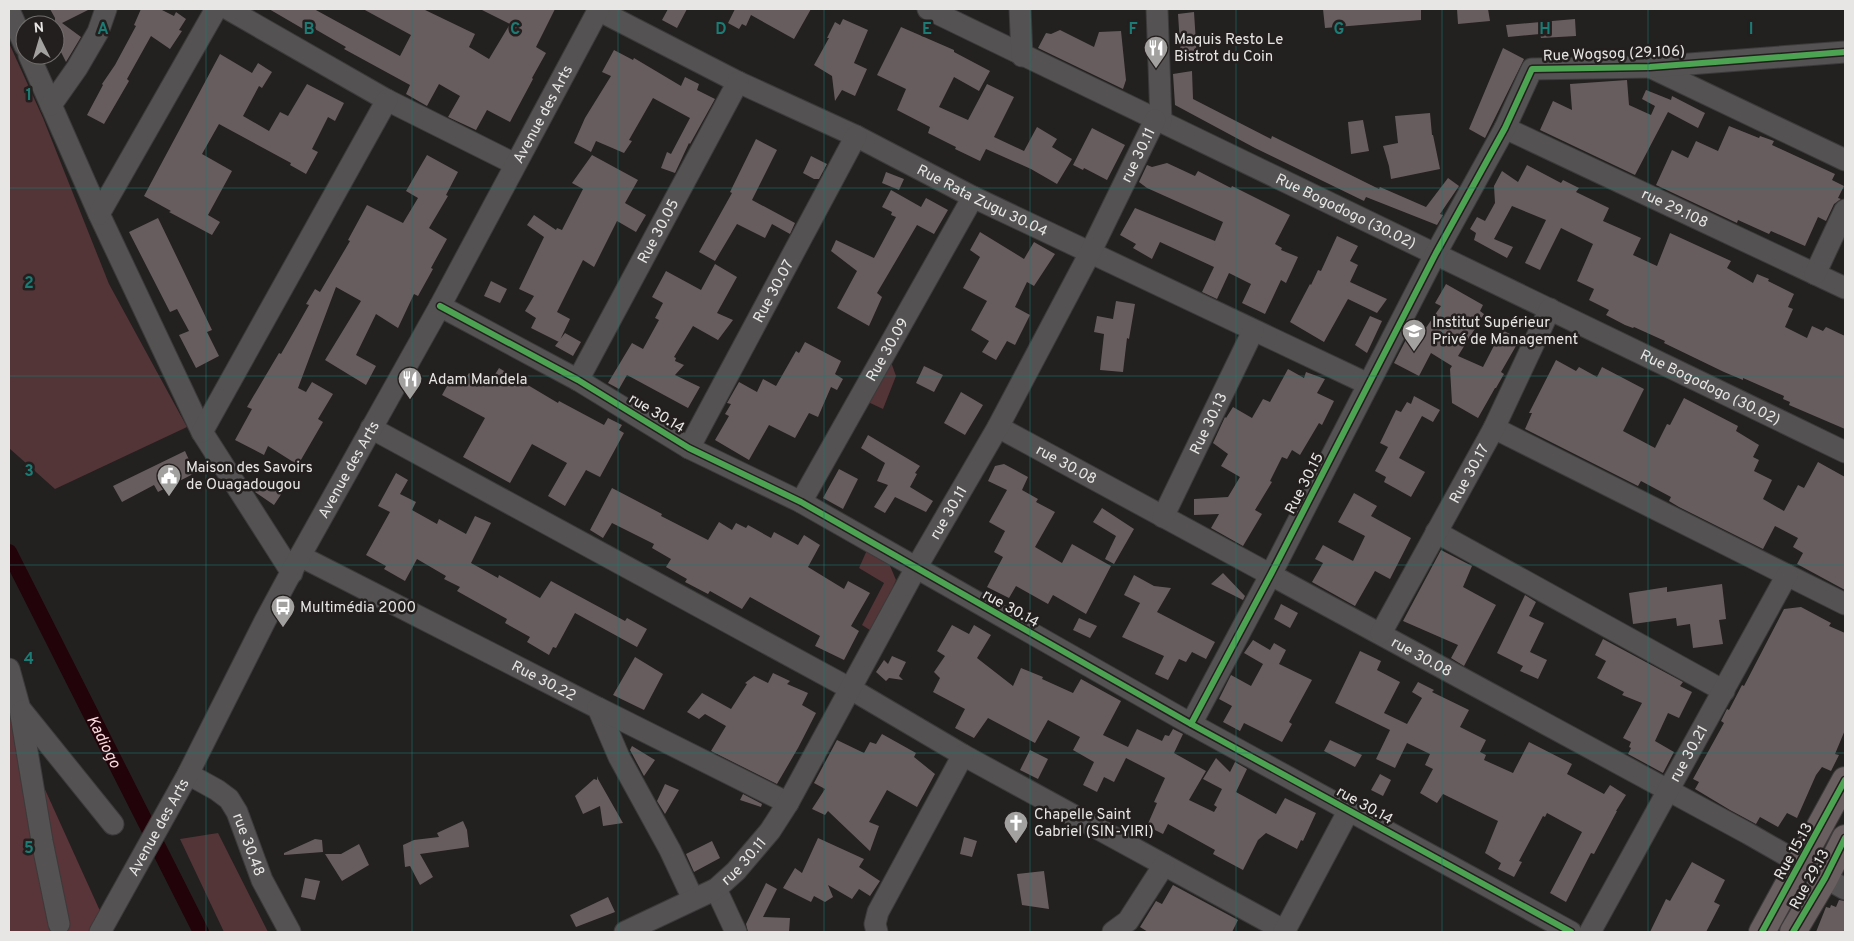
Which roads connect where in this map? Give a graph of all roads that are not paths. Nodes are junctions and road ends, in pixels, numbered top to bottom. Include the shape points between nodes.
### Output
1 (106, 9) edge
2 (216, 9) edge
3 (228, 9) edge
4 (928, 9) edge
5 (1020, 9) edge
6 (1157, 9) edge
7 (9, 10) edge
8 (599, 10) edge
9 (15, 24) edge
10 (1845, 52) edge
11 (1022, 56) junction
12 (34, 65) edge
13 (1650, 66) junction
14 (738, 82) junction
15 (386, 100) junction
16 (52, 105) junction
17 (1158, 120) junction
18 (1505, 128) junction
19 (856, 136) junction
20 (1845, 160) edge
21 (516, 164) junction
22 (974, 197) junction
23 (1845, 210) edge
24 (99, 214) junction
25 (1090, 253) junction
26 (1436, 253) junction
27 (1815, 274) junction
28 (1845, 288) edge
29 (440, 306) junction
30 (1550, 309) junction
31 (1253, 331) junction
32 (578, 380) junction
33 (1368, 384) junction
34 (998, 427) junction
35 (371, 428) junction
36 (1494, 428) junction
37 (202, 432) junction
38 (689, 448) junction
39 (1845, 452) edge
40 (802, 502) junction
41 (1163, 517) junction
42 (1436, 532) junction
43 (296, 564) junction
44 (916, 568) junction
45 (1271, 574) junction
46 (1787, 575) junction
47 (1845, 604) edge
48 (1381, 633) junction
49 (9, 669) edge
50 (851, 689) junction
51 (1724, 691) junction
52 (598, 708) junction
53 (20, 709) junction
54 (1191, 724) junction
55 (963, 755) junction
56 (188, 774) junction
57 (1845, 780) edge
58 (1669, 791) junction
59 (788, 803) junction
60 (1349, 810) junction
61 (113, 824) dead end
62 (1845, 838) edge
63 (1800, 864) junction
64 (1164, 865) junction
65 (1835, 884) edge
66 (716, 889) junction
67 (693, 899) junction
68 (59, 924) dead end
69 (1284, 931) edge
70 (100, 932) edge
71 (290, 932) edge
72 (625, 932) edge
73 (736, 932) edge
74 (877, 932) edge
75 (1113, 932) edge
76 (1571, 932) edge
77 (1590, 932) edge
78 (1762, 932) edge
79 (1793, 932) edge

1 - 16 street via 98,32
2 - 24 street
3 - 15 street
4 - 11 street, Rue Bogodogo (30.02)
5 - 11 street
6 - 17 street
7 - 9 street
8 - 14 street, Rue Rata Zugu 30.04
8 - 21 street, Avenue des Arts
10 - 13 street, Rue Wogsog (29.106)
11 - 17 street, Rue Bogodogo (30.02)
12 - 16 street
13 - 18 street, Rue Wogsog (29.106) via 1532,69
13 - 20 street
14 - 19 street, Rue Rata Zugu 30.04
14 - 32 street, Rue 30.05
15 - 21 street
15 - 37 street
16 - 24 street
17 - 25 street, rue 30.11
17 - 26 street, Rue Bogodogo (30.02)
18 - 26 street, Rue Wogsog (29.106)
18 - 27 street, rue 29.108
19 - 22 street, Rue Rata Zugu 30.04
19 - 38 street, Rue 30.07
21 - 29 street, Avenue des Arts
22 - 25 street, Rue Rata Zugu 30.04
22 - 40 street, Rue 30.09
23 - 27 street
24 - 37 street
25 - 31 street, Rue Rata Zugu 30.04
25 - 34 street, rue 30.11
26 - 30 street, Rue Bogodogo (30.02)
26 - 33 street, Rue 30.15
27 - 28 street, rue 29.108
29 - 32 street, rue 30.14
29 - 35 street, Avenue des Arts
30 - 36 street, Rue 30.17
30 - 39 street, Rue Bogodogo (30.02)
31 - 33 street, Rue Rata Zugu 30.04
31 - 41 street, Rue 30.13
32 - 38 street, rue 30.14
33 - 45 street, Rue 30.15
34 - 41 street, rue 30.08
34 - 44 street, rue 30.11
35 - 43 street, Avenue des Arts
35 - 50 street
36 - 42 street, Rue 30.17
36 - 46 street
37 - 43 street
38 - 40 street, rue 30.14
40 - 44 street, rue 30.14
41 - 45 street, rue 30.08
42 - 48 street, Rue 30.17
42 - 51 street
43 - 52 street, Rue 30.22
43 - 56 street, Avenue des Arts
44 - 50 street, rue 30.11
44 - 54 street, rue 30.14
45 - 48 street, rue 30.08
45 - 54 street, Rue 30.15
46 - 47 street
46 - 51 street, rue 30.21
48 - 58 street, rue 30.08
49 - 53 street
50 - 55 street
50 - 59 street, rue 30.11
51 - 58 street, rue 30.21
52 - 59 street, Rue 30.22
52 - 67 street via 619,757
53 - 61 street
53 - 68 street
54 - 60 street, rue 30.14
55 - 64 street
55 - 74 street via 878,912
56 - 70 street, Avenue des Arts
56 - 71 street, rue 30.48 via 229,799 237,812 262,880
57 - 63 main road, Rue 15.13
58 - 63 street, rue 30.08
58 - 77 street, rue 30.21
59 - 66 street, rue 30.11 via 770,831
60 - 69 street
60 - 76 street, rue 30.14
62 - 65 main road, Rue 29.13
63 - 65 street, rue 30.08
63 - 78 main road, Rue 15.13
64 - 69 street
64 - 75 street via 1128,921
65 - 79 main road, Rue 29.13
66 - 67 street, rue 30.11
66 - 73 street
67 - 72 street, rue 30.11

